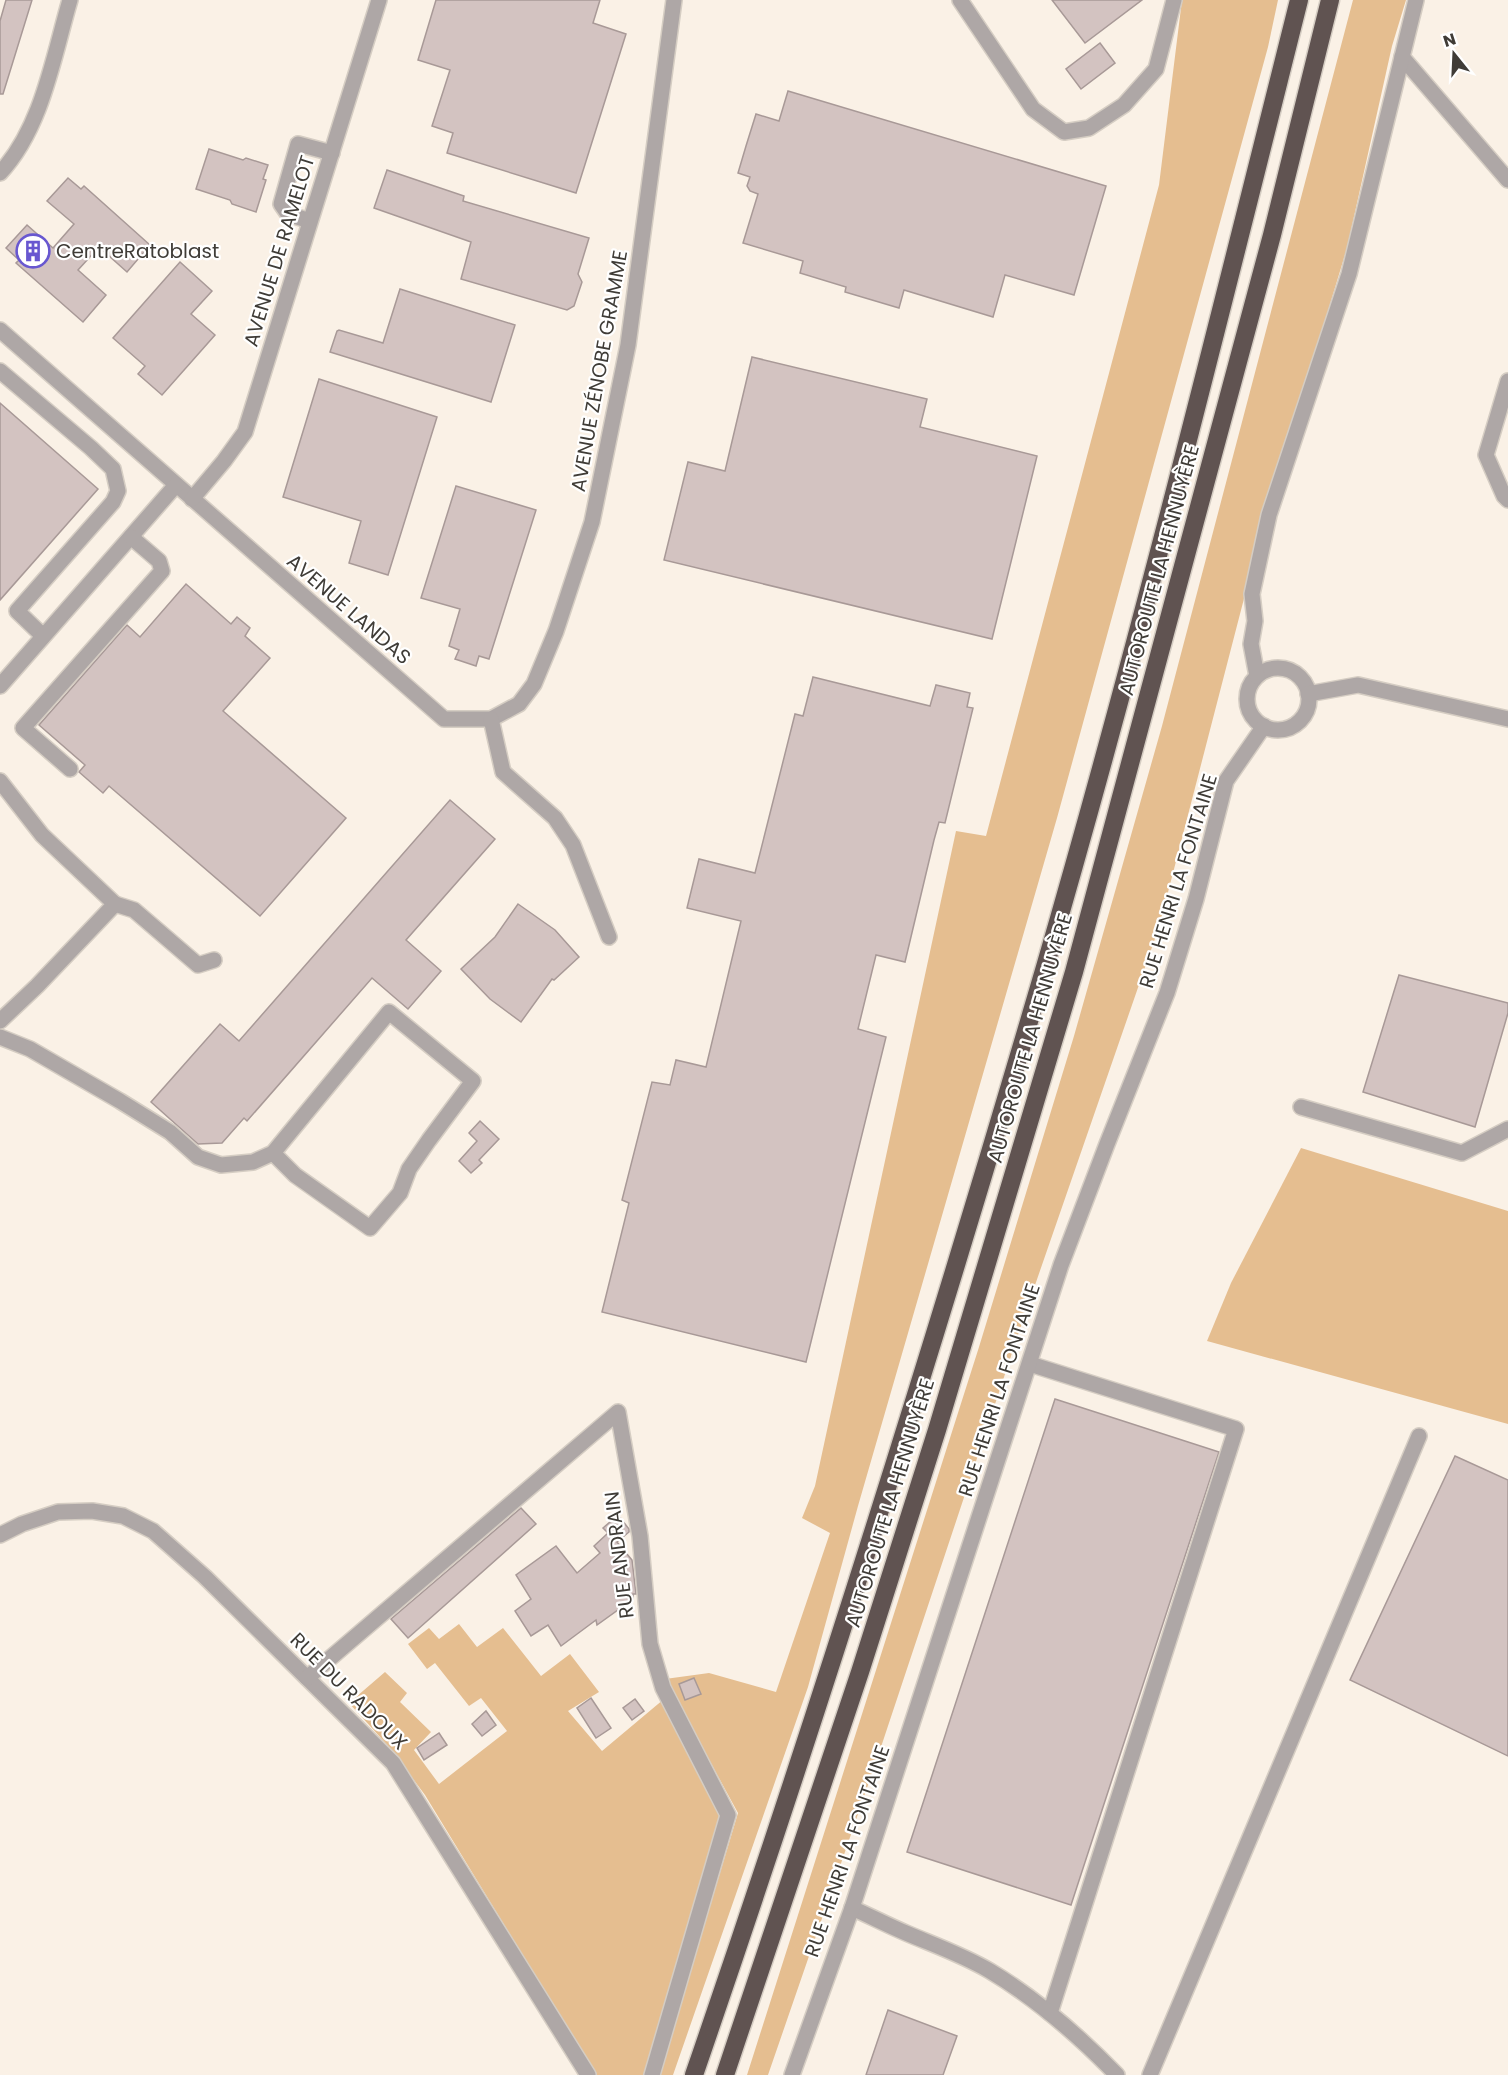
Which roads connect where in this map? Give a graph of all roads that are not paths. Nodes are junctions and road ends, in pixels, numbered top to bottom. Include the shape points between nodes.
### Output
1 (70, 0) edge
2 (379, 0) edge
3 (674, 0) edge
4 (960, 0) edge
5 (1174, 0) edge
6 (1299, 0) edge
7 (1330, 0) edge
8 (1416, 0) edge
9 (1402, 57) junction
10 (332, 153) junction
11 (0, 173) edge
12 (1508, 180) edge
13 (310, 221) junction
14 (3, 339) edge
15 (0, 370) edge
16 (1508, 381) edge
17 (176, 485) junction
18 (192, 500) junction
19 (1508, 500) edge
20 (131, 537) junction
21 (43, 636) junction
22 (1257, 676) junction
23 (0, 686) edge
24 (1308, 694) junction
25 (491, 719) junction
26 (1508, 719) edge
27 (1264, 726) junction
28 (70, 769) dead end
29 (0, 781) edge
30 (115, 904) junction
31 (609, 937) dead end
32 (214, 960) dead end
33 (0, 1021) edge
34 (0, 1037) edge
35 (1301, 1107) dead end
36 (1508, 1129) edge
37 (273, 1153) junction
38 (1030, 1364) junction
39 (1419, 1436) dead end
40 (0, 1535) edge
41 (307, 1678) junction
42 (852, 1908) junction
43 (1050, 2013) junction
44 (588, 2075) edge
45 (652, 2075) edge
46 (694, 2075) edge
47 (725, 2075) edge
48 (792, 2075) edge
49 (1117, 2075) edge
50 (1150, 2075) edge

1 - 11 street via 34,119 14,158
2 - 10 street, AVENUE DE RAMELOT
3 - 25 street, AVENUE ZÉNOBE GRAMME via 628,345 592,522 534,684 519,704
4 - 5 street via 1033,109 1064,132 1089,128 1124,105 1156,69
6 - 46 highway, AUTOROUTE LA HENNUYÈRE via 1149,589 1042,976 832,1661
7 - 47 highway, AUTOROUTE LA HENNUYÈRE via 1272,234 1074,972 934,1441
8 - 9 street
9 - 12 street
9 - 22 street via 1349,274 1269,515 1252,594 1255,621 1251,644
10 - 13 street, AVENUE DE RAMELOT
10 - 13 street via 298,144 281,204 288,214
13 - 18 street, AVENUE DE RAMELOT via 244,432
14 - 17 street, AVENUE LANDAS
15 - 21 street via 113,469 118,491 113,502 17,611
16 - 19 street via 1486,455
17 - 18 street, AVENUE LANDAS
17 - 20 street
18 - 25 street, AVENUE LANDAS via 444,719
20 - 21 street
20 - 28 street via 159,561 162,571 23,728
21 - 23 street
22 - 24 street via 1274,668 1292,672
22 - 27 street via 1248,691 1248,707
24 - 26 street via 1358,685
24 - 27 street via 1305,713 1299,721 1282,729
25 - 31 street via 503,772 555,818 573,844
27 - 38 street, RUE HENRI LA FONTAINE via 1226,781 1167,993 1070,1243
29 - 30 street via 42,834
30 - 32 street via 134,910 198,965
30 - 33 street
34 - 37 street via 30,1049 120,1101 170,1132 198,1157 221,1165 253,1162
35 - 36 street via 1462,1154
37 - 37 street via 295,1174 370,1228 400,1194 409,1168 473,1082 389,1012
38 - 42 street, RUE HENRI LA FONTAINE
38 - 43 street via 1236,1429
39 - 50 street
40 - 41 street, RUE DU RADOUX via 58,1512 92,1511 123,1516 153,1531
41 - 44 street, RUE DU RADOUX via 393,1763
41 - 45 street, RUE ANDRAIN via 618,1412 640,1536 650,1644 663,1688 728,1815
42 - 43 street via 990,1971
42 - 48 street, RUE HENRI LA FONTAINE
43 - 49 street

